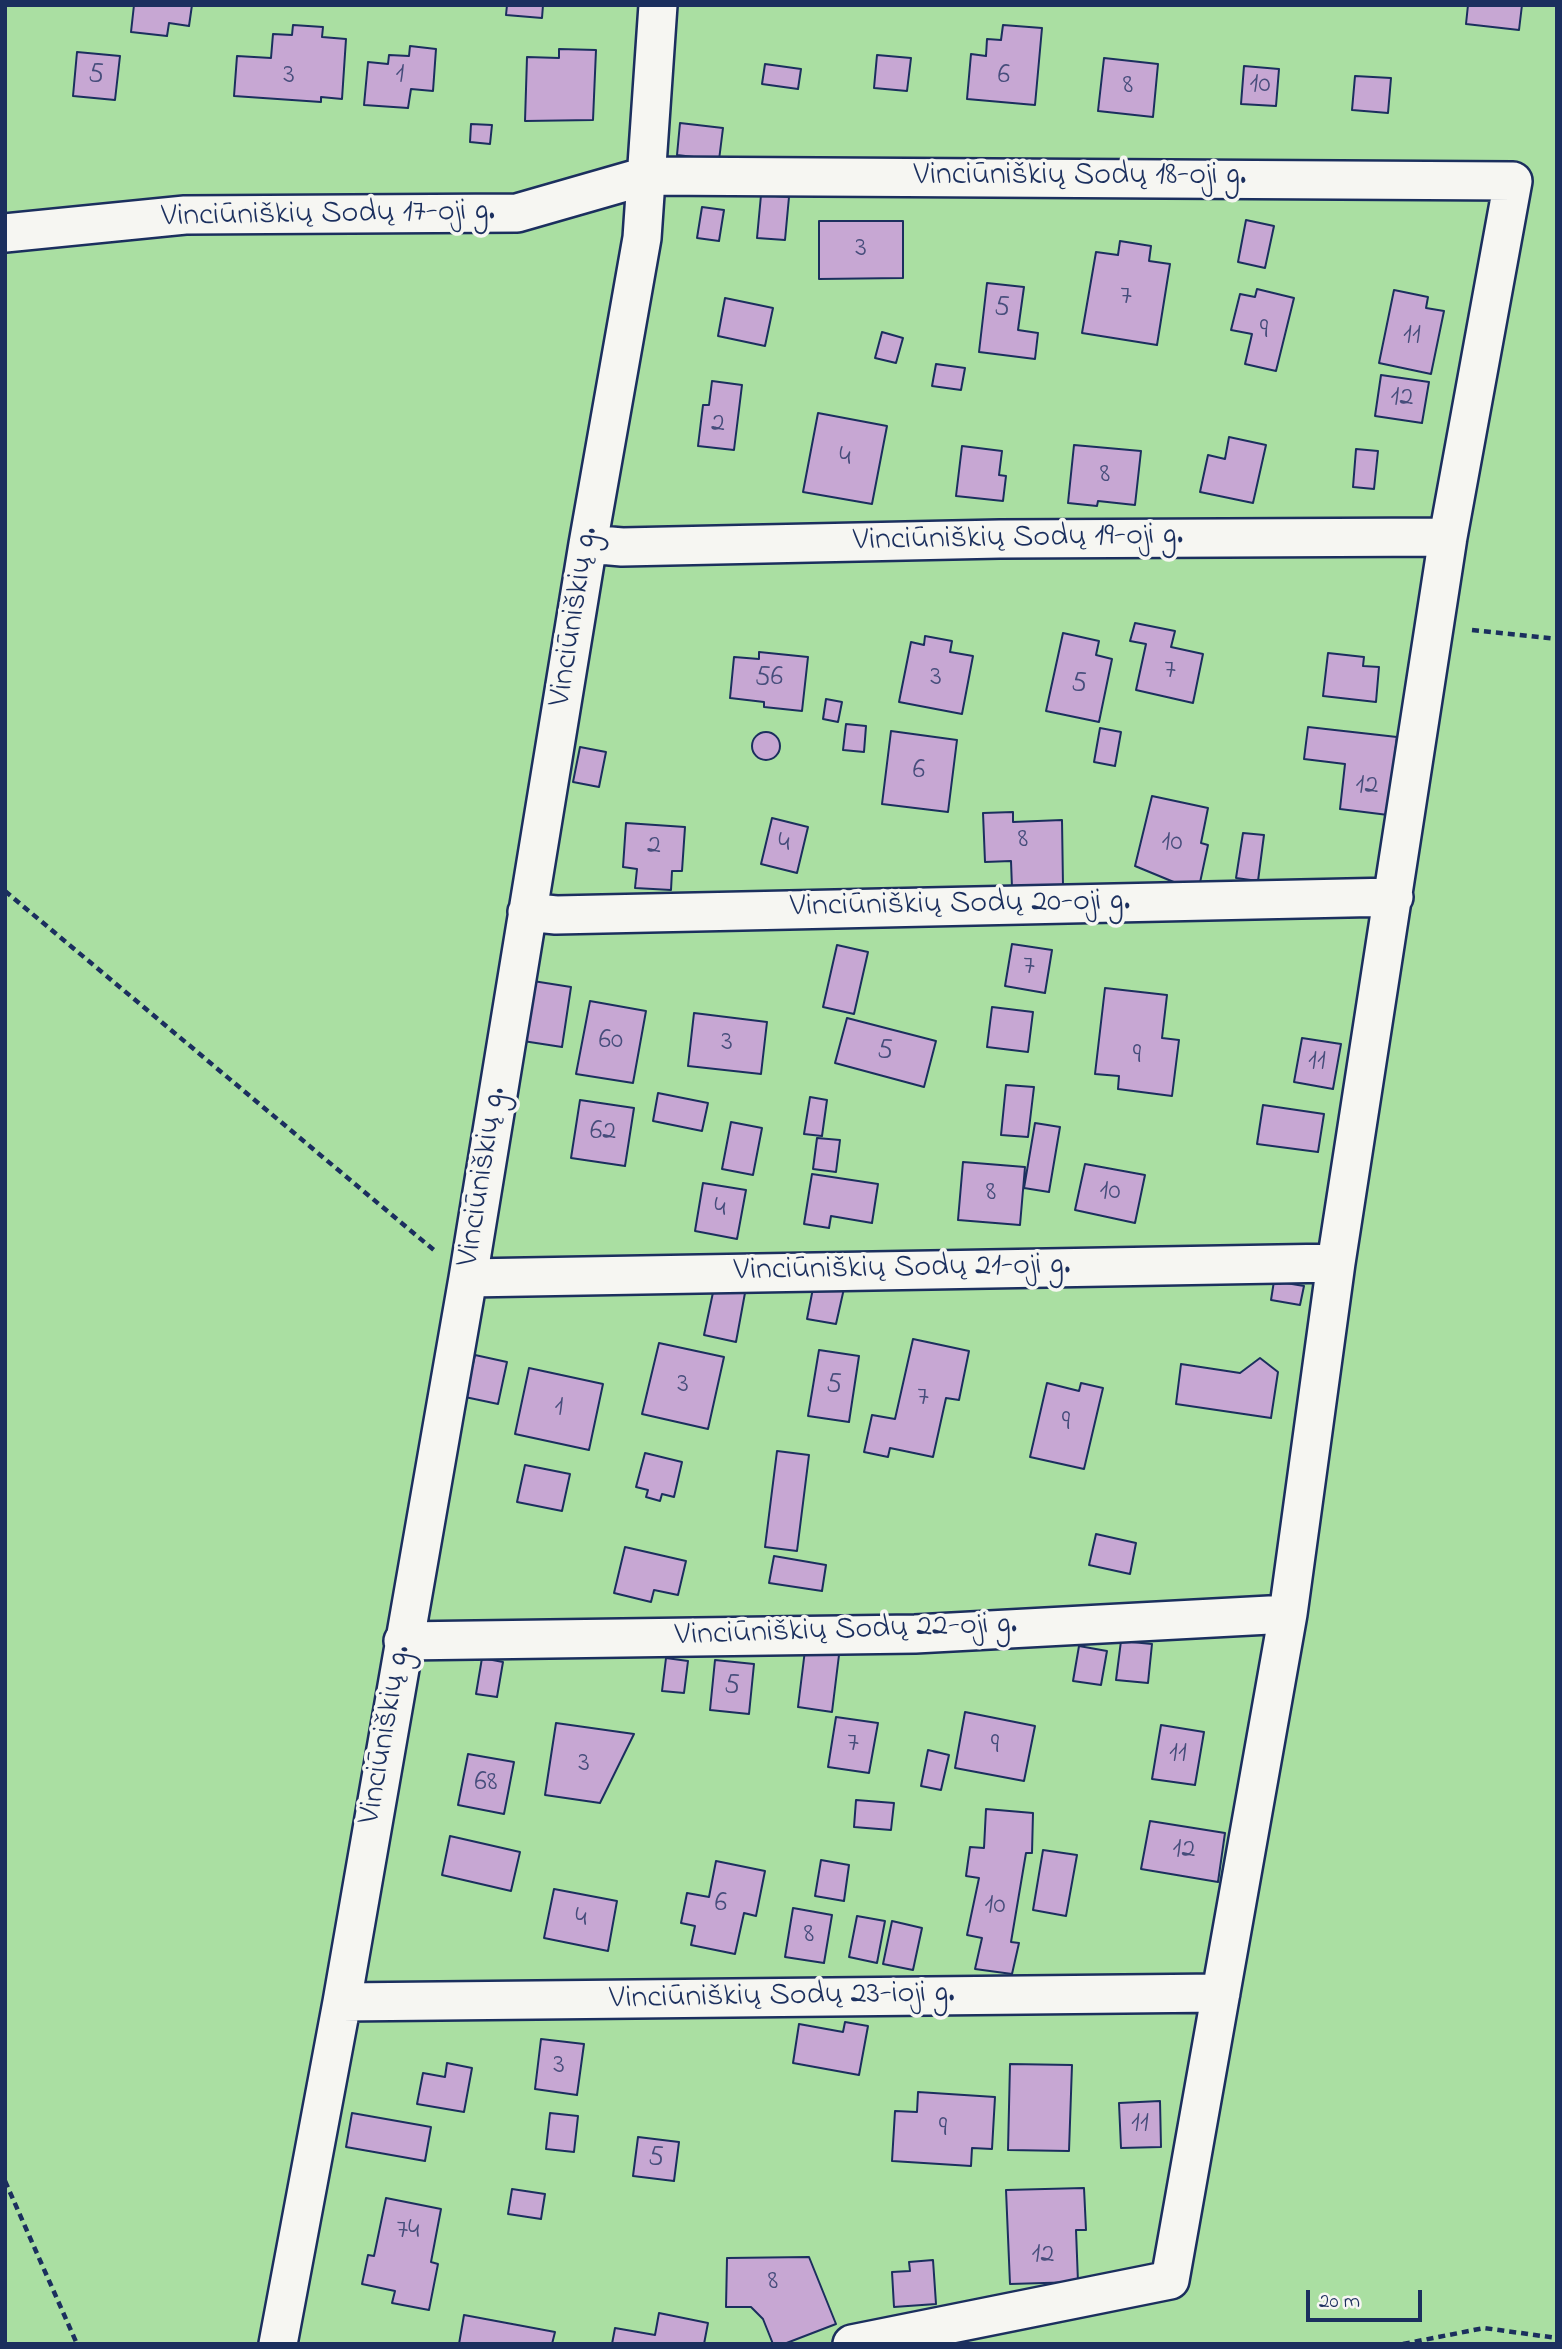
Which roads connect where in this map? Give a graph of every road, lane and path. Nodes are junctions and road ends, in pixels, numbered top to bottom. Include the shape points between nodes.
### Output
1 (658, 5) edge
2 (646, 176) junction
3 (5, 233) edge
4 (1448, 537) junction
5 (587, 544) junction
6 (1436, 626) junction
7 (1557, 639) edge
8 (5, 891) edge
9 (1394, 897) junction
10 (527, 912) junction
11 (1336, 1263) junction
12 (468, 1278) junction
13 (1288, 1614) junction
14 (403, 1641) junction
15 (1221, 1993) junction
16 (342, 2002) junction
17 (5, 2180) edge
18 (1557, 2338) edge
19 (77, 2344) edge
20 (278, 2344) edge
21 (852, 2344) edge
22 (1403, 2344) edge

1 - 2 street, Vinciūniškių g.
2 - 3 street, Vinciūniškių Sodų 17-oji g. via 517,213 185,215
2 - 4 street, Vinciūniškių Sodų 18-oji g. via 1513,181
2 - 5 street, Vinciūniškių g. via 642,238
4 - 5 street, Vinciūniškių Sodų 19-oji g.
4 - 6 street
5 - 10 street, Vinciūniškių g.
6 - 7 path
6 - 9 street
8 - 12 path
9 - 10 street, Vinciūniškių Sodų 20-oji g. via 556,915
9 - 11 street
10 - 12 street, Vinciūniškių g.
11 - 12 street, Vinciūniškių Sodų 21-oji g.
11 - 13 street
12 - 14 street, Vinciūniškių g.
13 - 14 street, Vinciūniškių Sodų 22-oji g. via 915,1634
13 - 15 street
14 - 16 street, Vinciūniškių g.
15 - 16 street, Vinciūniškių Sodų 23-ioji g.
15 - 21 street via 1170,2280
16 - 20 street, Vinciūniškių g.
17 - 19 path
18 - 22 path via 1484,2328

